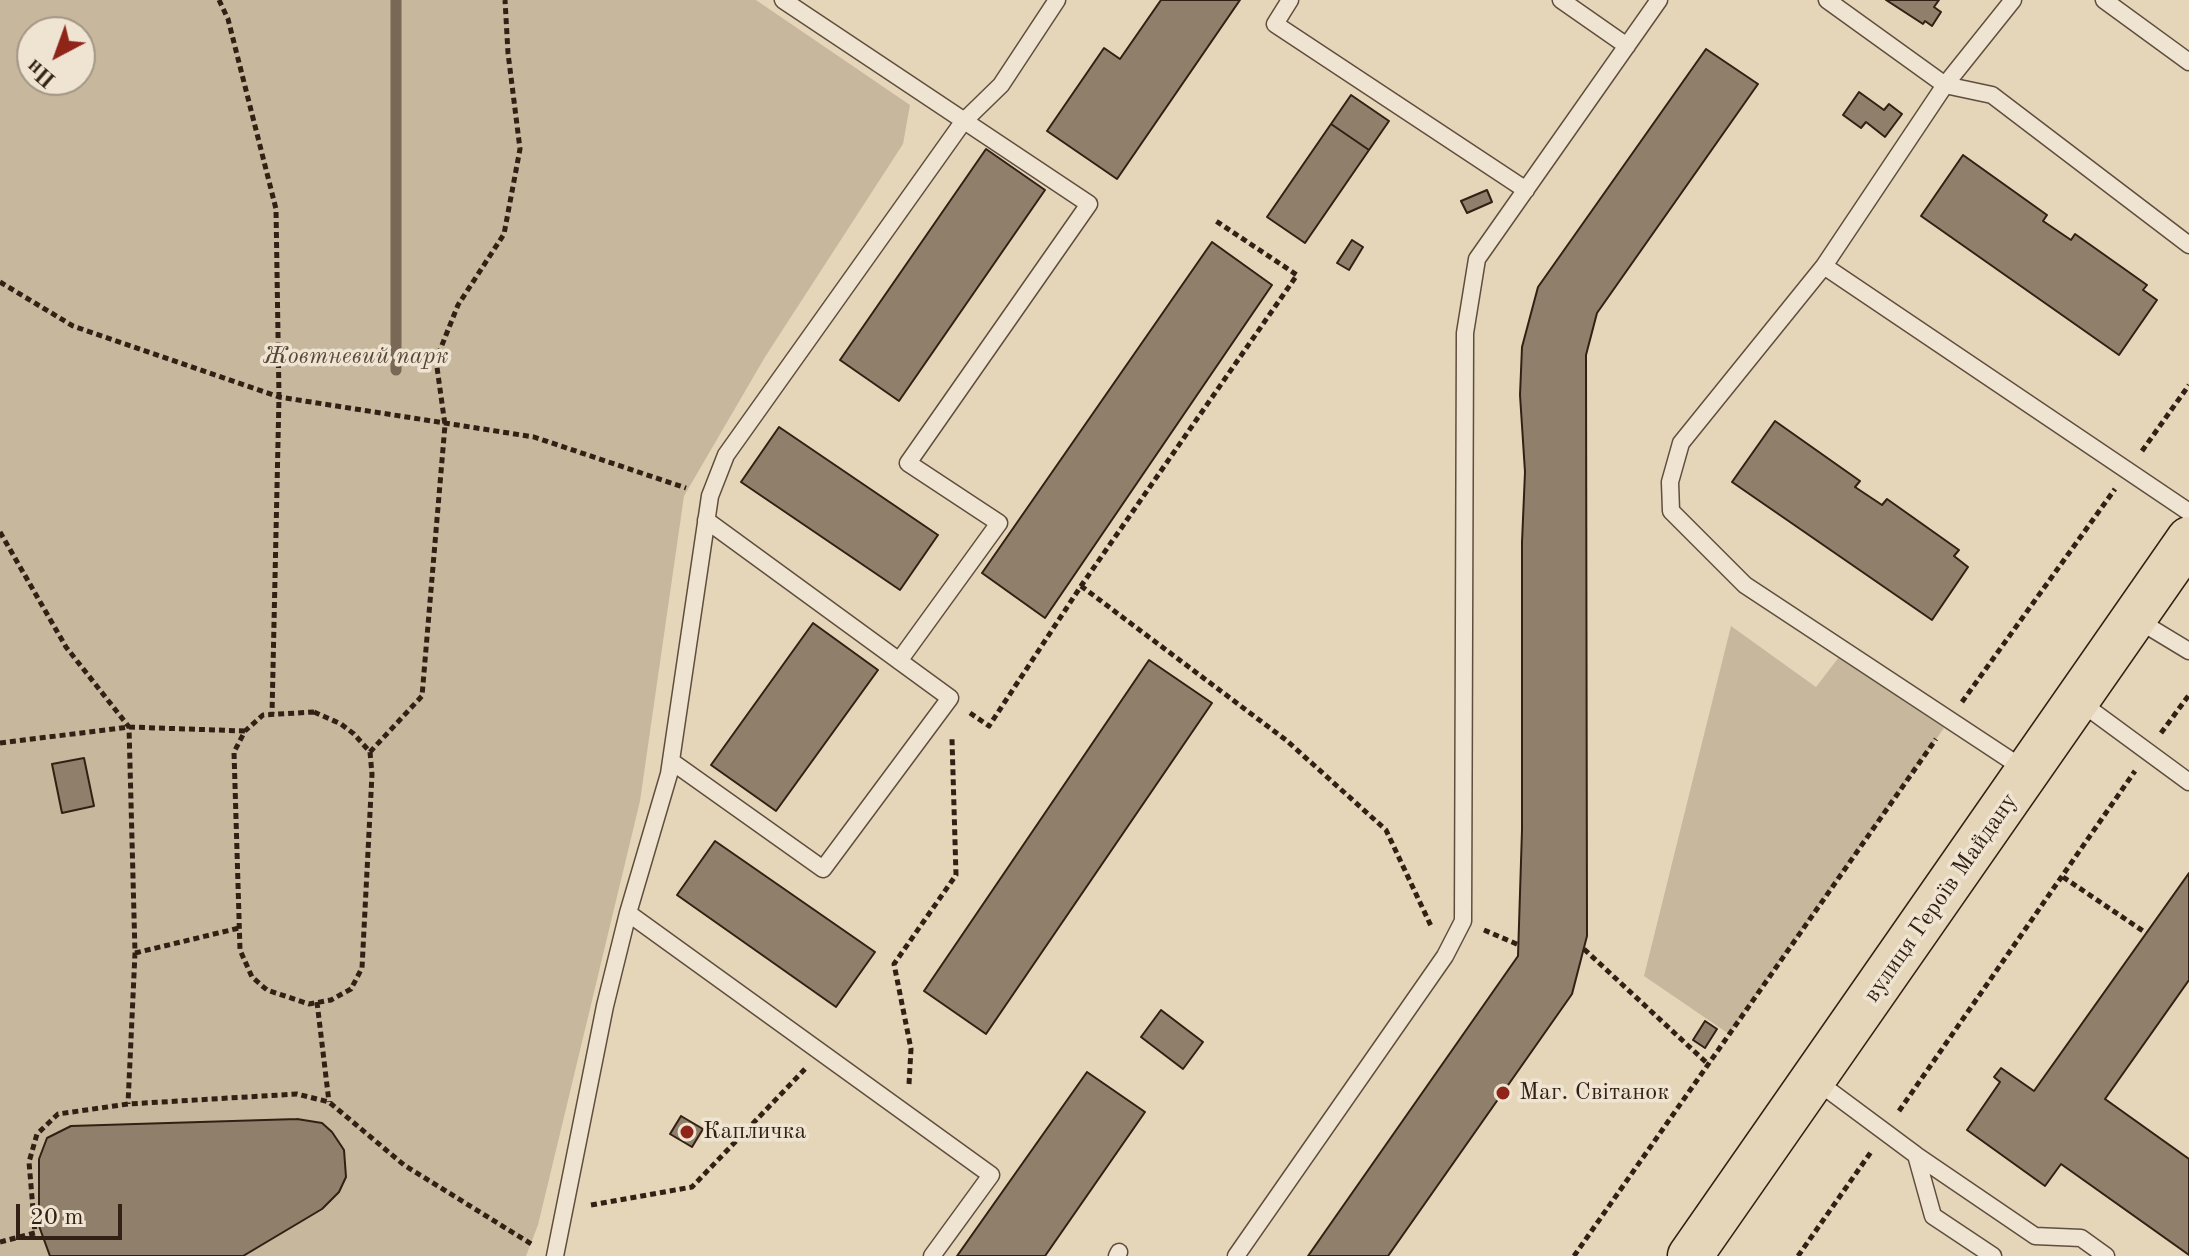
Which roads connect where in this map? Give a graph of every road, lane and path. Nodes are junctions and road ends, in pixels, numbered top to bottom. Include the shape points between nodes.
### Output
1 (219, 0) edge
2 (505, 0) edge
3 (783, 0) edge
4 (1057, 0) edge
5 (1290, 0) edge
6 (1561, 0) edge
7 (1659, 0) edge
8 (1827, 0) edge
9 (2013, 0) edge
10 (2104, 0) edge
11 (1627, 46) junction
12 (2189, 62) edge
13 (1945, 85) junction
14 (963, 122) junction
15 (1526, 190) junction
16 (1216, 221) dead end
17 (2189, 245) edge
18 (1824, 266) junction
19 (0, 282) edge
20 (2189, 385) edge
21 (279, 397) junction
22 (445, 425) junction
23 (2127, 471) junction
24 (710, 496) junction
25 (2189, 512) edge
26 (706, 520) junction
27 (0, 532) edge
28 (2189, 539) edge
29 (1081, 586) junction
30 (2135, 619) junction
31 (2189, 651) edge
32 (899, 661) junction
33 (2189, 695) edge
34 (950, 698) junction
35 (2078, 701) junction
36 (272, 714) junction
37 (1950, 720) junction
38 (129, 727) junction
39 (245, 731) junction
40 (0, 743) edge
41 (2148, 751) junction
42 (370, 752) junction
43 (671, 761) junction
44 (2028, 772) junction
45 (2189, 782) edge
46 (2063, 877) junction
47 (628, 913) junction
48 (1463, 921) junction
49 (239, 928) junction
50 (2146, 933) dead end
51 (1519, 945) dead end
52 (1584, 949) dead end
53 (135, 953) junction
54 (1445, 956) junction
55 (317, 1002) junction
56 (819, 1053) junction
57 (1709, 1065) junction
58 (1814, 1080) junction
59 (329, 1102) junction
60 (128, 1104) junction
61 (907, 1116) junction
62 (1885, 1132) junction
63 (1916, 1155) junction
64 (562, 1210) junction
65 (0, 1242) edge
66 (538, 1248) dead end
67 (555, 1256) edge
68 (932, 1256) edge
69 (1236, 1256) edge
70 (1574, 1256) edge
71 (1690, 1256) edge
72 (1798, 1256) edge
73 (1993, 1256) edge
74 (2106, 1256) edge

1 - 21 path via 276,209
2 - 22 path via 520,149 504,234 458,305 436,360
3 - 14 lane
4 - 14 lane via 1001,85
5 - 15 lane via 1275,24
6 - 11 lane
7 - 11 lane
8 - 13 lane
9 - 13 lane
10 - 12 lane
11 - 15 lane
13 - 17 lane via 1992,95
13 - 18 lane
14 - 24 lane via 726,455
14 - 32 lane via 1089,204 908,463 999,523
15 - 48 lane via 1477,259 1465,333
16 - 29 path via 1297,275
18 - 23 lane
18 - 37 lane via 1681,443 1670,482 1671,511 1745,585
19 - 21 path via 73,326
20 - 23 path
21 - 22 path
21 - 36 path
22 - 24 path via 534,437
22 - 42 path via 422,696
23 - 25 lane
23 - 37 path
24 - 26 lane
26 - 32 lane
26 - 43 lane
27 - 38 path via 66,647
28 - 30 main road, вулиця Героїв Майдану
29 - 34 path via 989,726
29 - 54 path via 1286,740 1386,830
30 - 31 lane
30 - 35 main road, вулиця Героїв Майдану
32 - 34 lane
33 - 41 path
34 - 43 lane via 823,869
34 - 61 path via 956,875 894,964 911,1049
35 - 41 lane
35 - 44 main road, вулиця Героїв Майдану
36 - 39 path
36 - 42 path via 314,712 341,724
37 - 44 lane
37 - 57 path
38 - 39 path
38 - 40 path
38 - 53 path
39 - 49 path via 234,752
41 - 45 lane
41 - 46 path
42 - 55 path via 362,968 351,989
43 - 47 lane
44 - 58 main road, вулиця Героїв Майдану
46 - 50 path
46 - 62 path
47 - 56 lane
47 - 64 lane
48 - 51 path
48 - 54 lane
49 - 53 path
49 - 55 path via 240,950 252,977 288,999
52 - 57 path
53 - 60 path
54 - 69 lane
55 - 59 path
56 - 61 lane
56 - 64 path via 692,1187
57 - 70 path
58 - 62 lane
58 - 71 main road, вулиця Героїв Майдану
59 - 60 path via 297,1094
59 - 66 path via 404,1165
60 - 65 path via 58,1114 37,1134 29,1162 35,1233
61 - 68 lane via 991,1175
62 - 63 lane
62 - 72 path
63 - 73 lane via 1933,1216
63 - 74 lane via 2035,1236 2081,1238
64 - 67 lane

